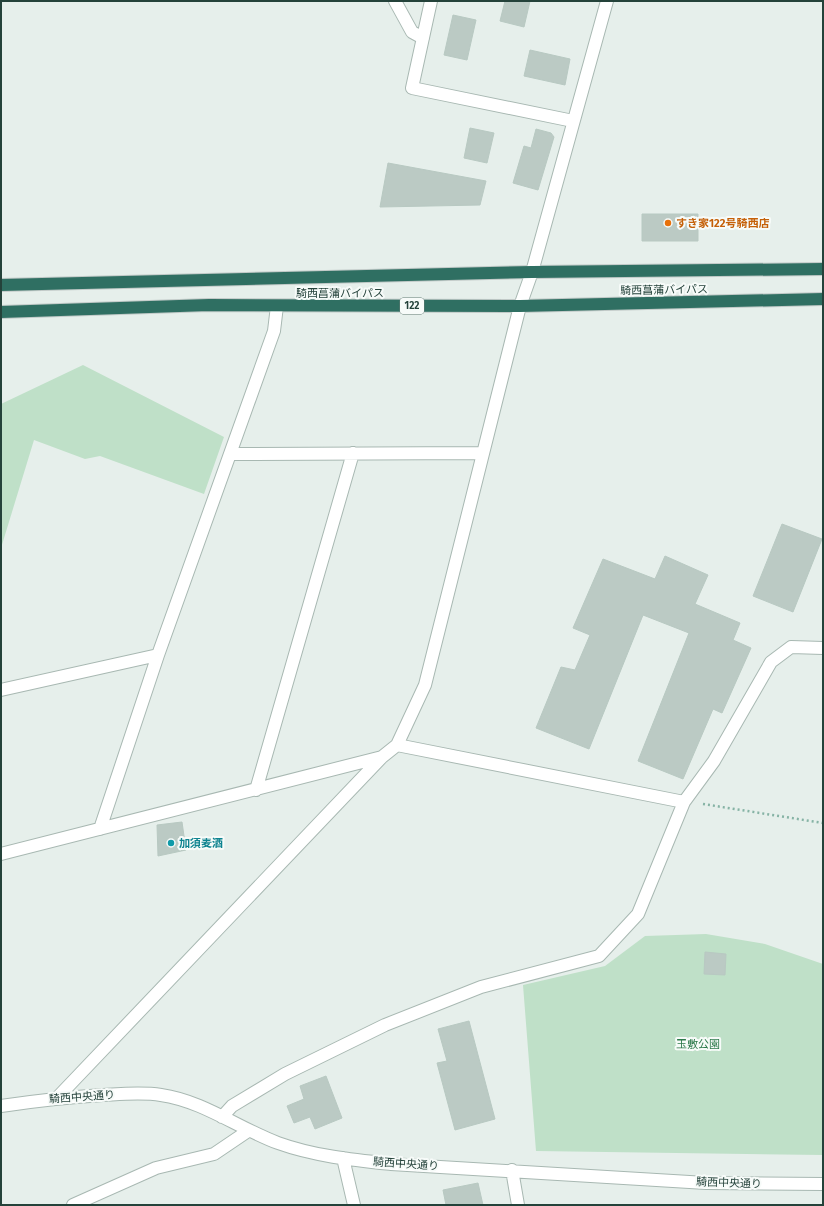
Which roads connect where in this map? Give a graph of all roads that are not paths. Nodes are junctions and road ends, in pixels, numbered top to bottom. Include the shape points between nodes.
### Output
1 (395, 1) edge
2 (431, 1) edge
3 (607, 1) edge
4 (423, 38) junction
5 (572, 121) junction
6 (823, 269) edge
7 (532, 272) junction
8 (1, 285) edge
9 (823, 299) edge
10 (277, 306) junction
11 (520, 306) junction
12 (1, 312) edge
13 (353, 453) junction
14 (483, 453) junction
15 (230, 454) junction
16 (823, 648) edge
17 (158, 655) junction
18 (1, 690) edge
19 (397, 745) junction
20 (382, 757) junction
21 (256, 790) junction
22 (684, 802) junction
23 (100, 830) junction
24 (1, 854) edge
25 (56, 1098) junction
26 (1, 1106) edge
27 (222, 1117) junction
28 (248, 1131) junction
29 (343, 1158) junction
30 (512, 1170) junction
31 (823, 1184) edge
32 (73, 1205) edge
33 (354, 1205) edge
34 (518, 1205) edge

1 - 4 street via 412,32
2 - 4 street
3 - 5 street
4 - 5 street via 412,88
5 - 7 street
6 - 7 highway, 騎西菖蒲バイパス
7 - 8 highway, 騎西菖蒲バイパス
7 - 11 street
9 - 11 highway, 騎西菖蒲バイパス / 122
10 - 11 highway, 騎西菖蒲バイパス / 122
10 - 12 highway, 騎西菖蒲バイパス / 122 via 209,305
10 - 15 street via 274,331
11 - 14 street
13 - 14 street
13 - 15 street
13 - 21 street
14 - 19 street via 425,685
15 - 17 street
16 - 22 street via 791,647 771,662 714,761
17 - 18 street
17 - 23 street
19 - 20 street
19 - 22 street
20 - 21 street
20 - 25 street
21 - 23 street
22 - 27 street via 638,914 599,956 481,987 385,1025 285,1074 232,1106
23 - 24 street
25 - 26 street, 騎西中央通り
25 - 27 street, 騎西中央通り via 161,1095 194,1103
27 - 28 street, 騎西中央通り
28 - 29 street, 騎西中央通り via 279,1144
28 - 32 street via 214,1154 156,1168
29 - 30 street, 騎西中央通り via 391,1164
29 - 33 street
30 - 31 street, 騎西中央通り via 706,1183
30 - 34 street

